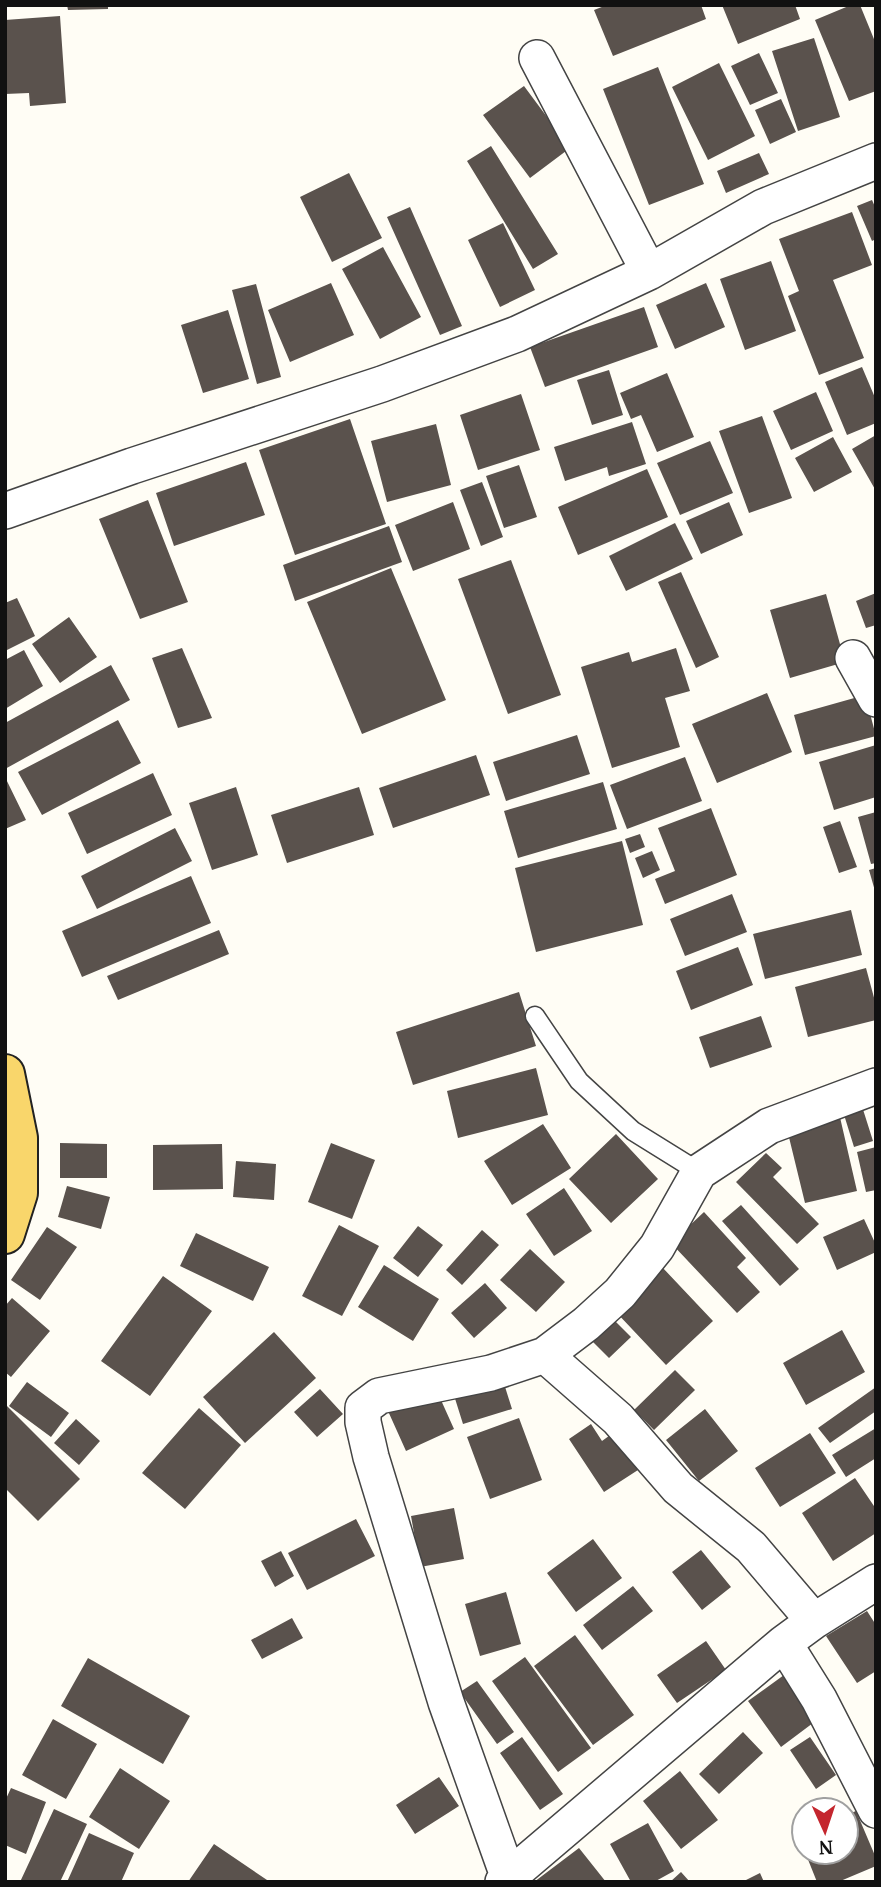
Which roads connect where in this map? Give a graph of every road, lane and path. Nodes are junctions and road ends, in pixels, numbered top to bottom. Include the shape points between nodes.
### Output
1 (537, 58) dead end
2 (876, 161) edge
3 (649, 272) junction
4 (5, 511) edge
5 (852, 658) dead end
6 (876, 699) edge
7 (535, 1016) dead end
8 (5, 1074) edge
9 (876, 1086) edge
10 (699, 1172) junction
11 (5, 1234) edge
12 (545, 1355) junction
13 (876, 1582) edge
14 (814, 1621) junction
15 (784, 1643) junction
16 (876, 1810) edge
17 (505, 1879) edge

1 - 3 street
2 - 3 street via 763,207
3 - 4 street via 517,334
5 - 6 street
7 - 10 lane via 579,1081 633,1131
8 - 11 main road via 18,1138 18,1193
9 - 10 street via 769,1126
10 - 12 street via 657,1247 620,1293
12 - 14 street via 618,1419 678,1488 751,1547
12 - 17 street via 491,1373 379,1396 363,1408 371,1457
13 - 14 street
14 - 15 street
15 - 16 street via 819,1699
15 - 17 street

